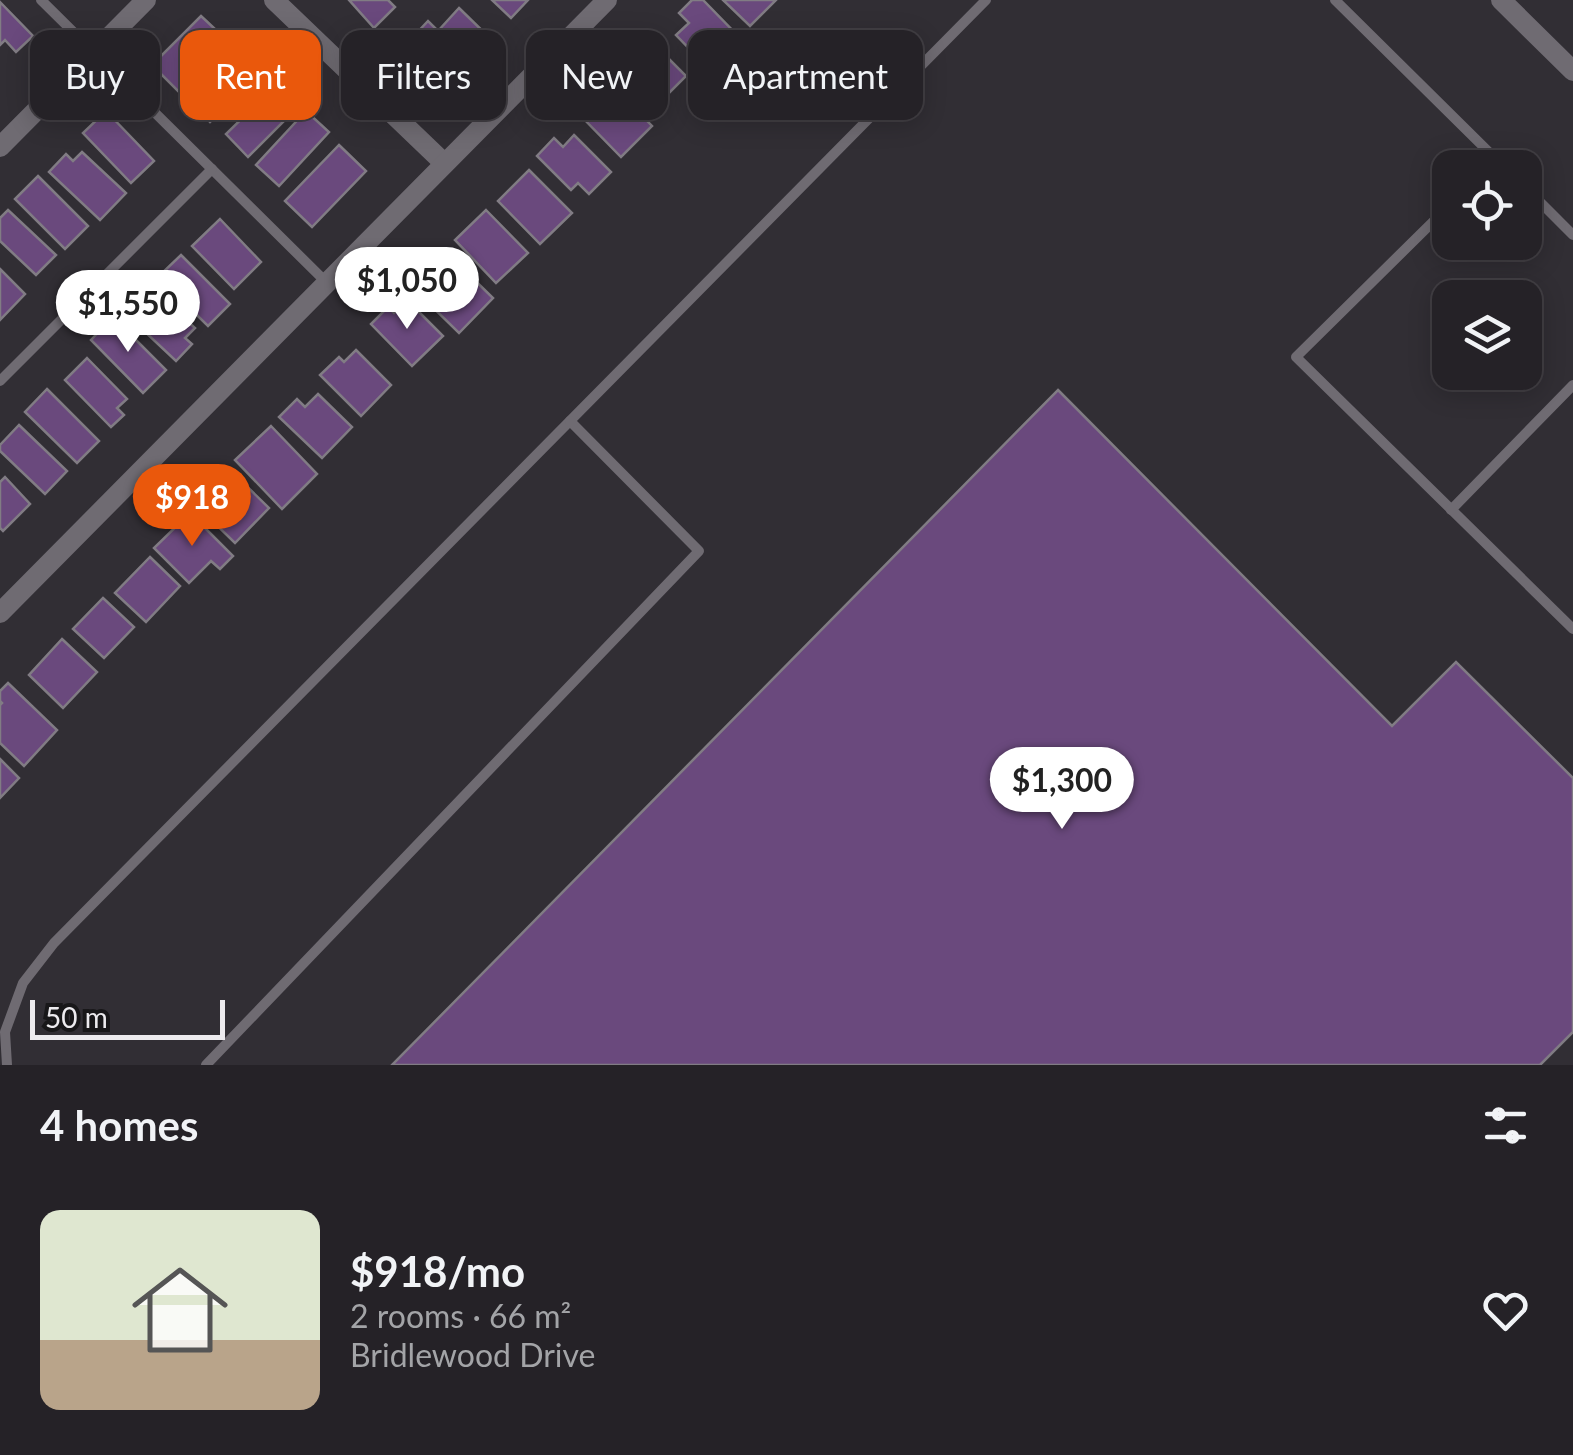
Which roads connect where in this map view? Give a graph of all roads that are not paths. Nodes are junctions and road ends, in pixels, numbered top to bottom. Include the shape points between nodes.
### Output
1 (41, 0) edge
2 (146, 0) edge
3 (274, 0) edge
4 (608, 0) edge
5 (986, 0) edge
6 (1335, 0) edge
7 (1501, 0) edge
8 (72, 30) edge
9 (116, 30) edge
10 (1573, 71) edge
11 (30, 117) edge
12 (160, 117) edge
13 (0, 147) edge
14 (1481, 150) edge
15 (444, 163) junction
16 (212, 169) junction
17 (1542, 205) edge
18 (1432, 223) edge
19 (1573, 235) edge
20 (328, 284) junction
21 (0, 381) edge
22 (1573, 386) edge
23 (570, 421) junction
24 (1451, 510) junction
25 (0, 613) edge
26 (1573, 630) edge
27 (7, 1065) edge
28 (206, 1065) edge

1 - 8 lane
2 - 9 street
3 - 15 street
4 - 15 street
5 - 23 lane
6 - 14 lane
7 - 10 street
11 - 13 street
12 - 16 lane
15 - 20 street
16 - 20 lane
16 - 21 lane
17 - 19 lane
18 - 24 lane via 1296,356
20 - 25 street
22 - 24 lane
23 - 27 lane via 54,943 23,983 5,1032
23 - 28 lane via 700,552
24 - 26 lane

